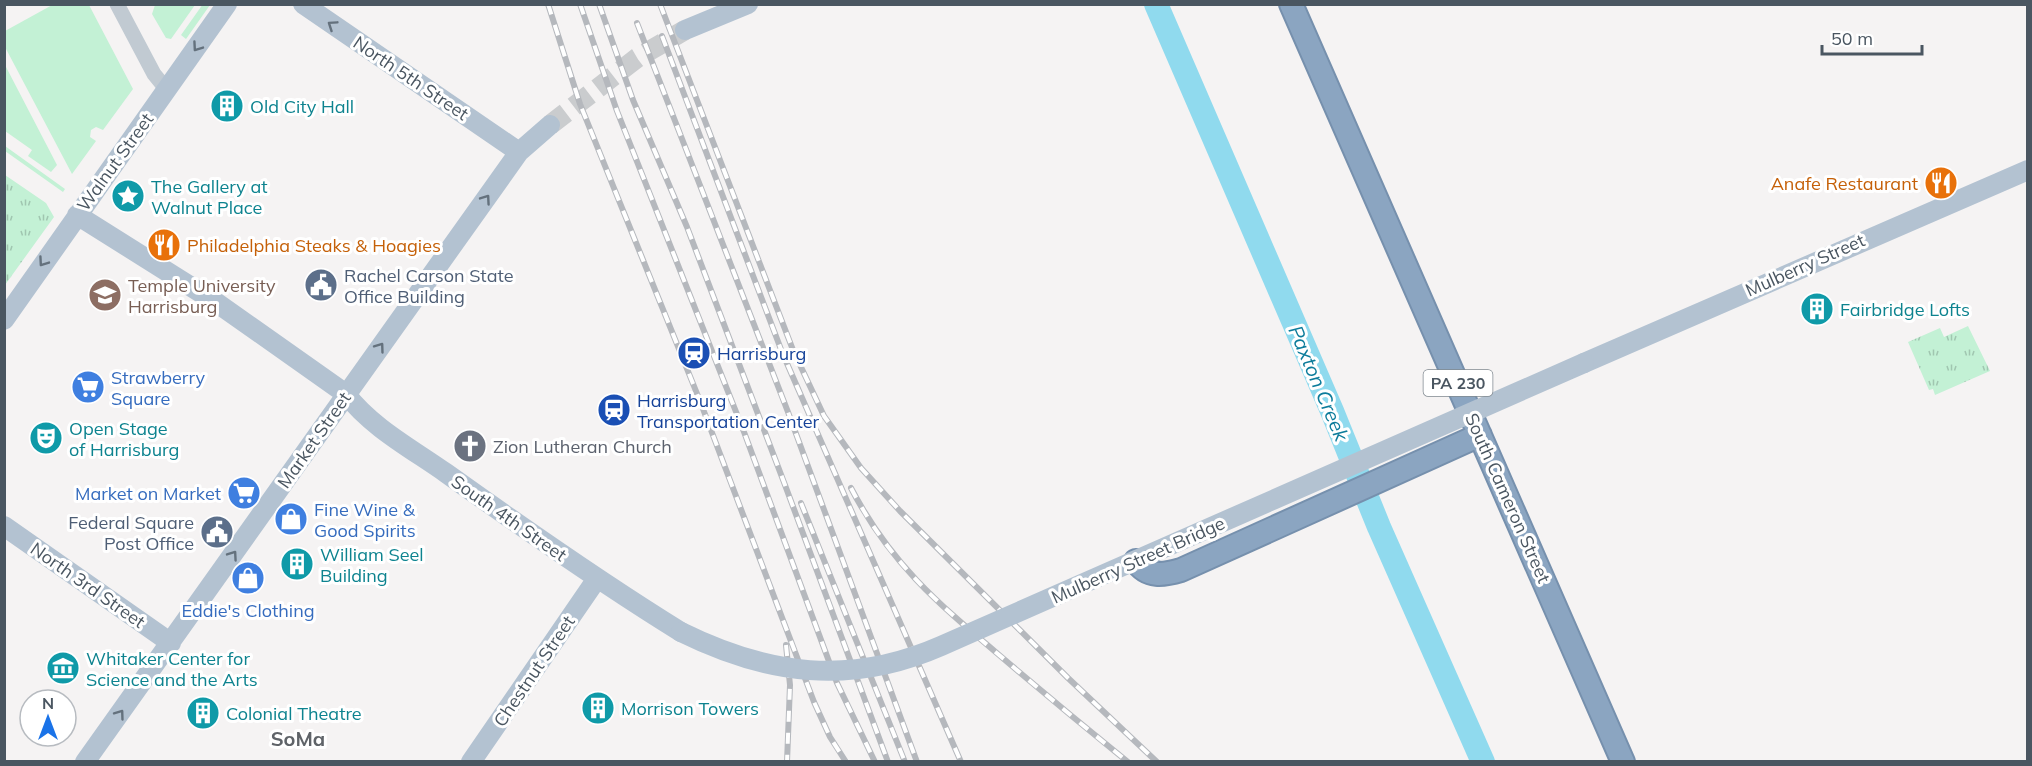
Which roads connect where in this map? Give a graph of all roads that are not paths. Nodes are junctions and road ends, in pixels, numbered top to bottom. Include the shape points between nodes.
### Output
1 (117, 4) edge
2 (227, 4) edge
3 (303, 4) edge
4 (748, 4) edge
5 (1292, 4) edge
6 (685, 30) tunnel mouth
7 (167, 90) junction
8 (550, 125) tunnel mouth
9 (519, 152) junction
10 (2028, 170) edge
11 (77, 214) junction
12 (4, 320) edge
13 (1584, 363) joint
14 (346, 394) junction
15 (1480, 435) junction
16 (4, 526) edge
17 (1136, 561) junction
18 (596, 580) junction
19 (681, 632) joint
20 (171, 643) junction
21 (85, 762) edge
22 (471, 762) edge
23 (1623, 762) edge

1 - 7 street via 154,74
2 -> 7 main road, Walnut Street
9 -> 3 main road, North 5th Street
4 - 6 main road
5 - 15 highway, South Cameron Street / PA 230
7 - 11 main road, Walnut Street
8 - 9 main road, Market Street
14 -> 9 main road, Market Street
10 - 13 main road, Mulberry Street
11 -> 12 main road, Walnut Street
11 - 14 main road, South 4th Street via 217,303
13 - 17 main road, Mulberry Street Bridge, bridge
14 - 18 main road, South 4th Street via 360,412
20 -> 14 main road, Market Street
15 - 17 highway via 1181,570 1155,574
15 - 23 highway, South Cameron Street / PA 230
16 - 20 main road, North 3rd Street
17 - 19 main road, Mulberry Street Bridge, bridge via 923,654 876,666 831,672 777,667 715,649
18 - 19 main road, South 4th Street
18 - 22 main road, Chestnut Street
21 -> 20 main road, Market Street

